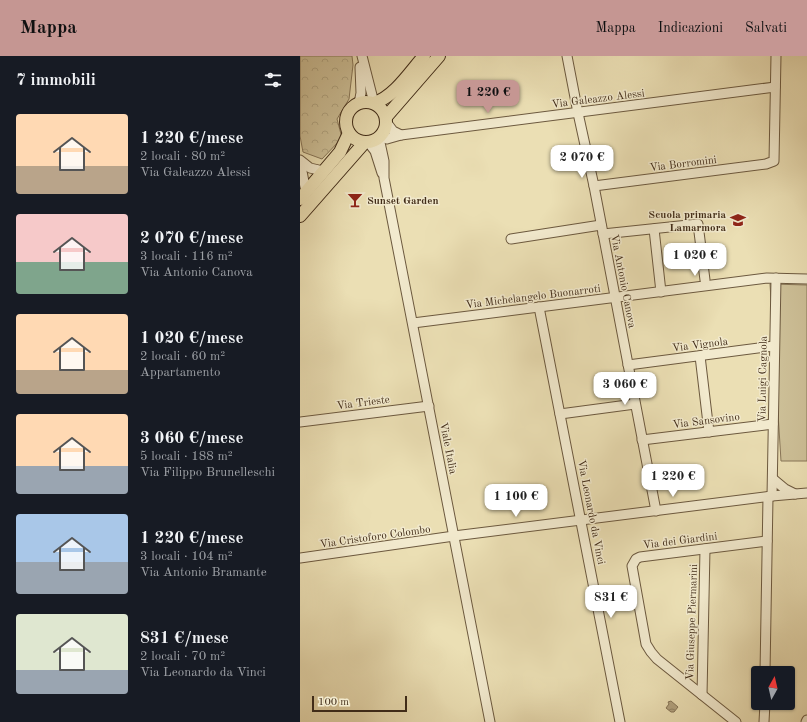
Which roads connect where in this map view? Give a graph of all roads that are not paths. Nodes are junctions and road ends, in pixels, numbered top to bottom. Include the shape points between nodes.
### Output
1 (360, 56) edge
2 (424, 56) edge
3 (439, 56) edge
4 (567, 56) edge
5 (776, 56) edge
6 (775, 87) junction
7 (359, 103) junction
8 (374, 103) junction
9 (578, 113) junction
10 (387, 120) junction
11 (349, 133) junction
12 (401, 135) junction
13 (380, 138) junction
14 (367, 142) junction
15 (300, 160) edge
16 (323, 171) junction
17 (384, 178) junction
18 (594, 186) junction
19 (303, 195) edge
20 (300, 216) edge
21 (654, 229) junction
22 (602, 230) junction
23 (511, 239) dead end
24 (776, 278) junction
25 (807, 279) edge
26 (705, 280) dead end
27 (661, 292) junction
28 (615, 298) junction
29 (540, 307) junction
30 (412, 323) junction
31 (774, 346) junction
32 (700, 356) junction
33 (628, 365) junction
34 (635, 404) junction
35 (429, 406) junction
36 (560, 414) junction
37 (300, 422) edge
38 (774, 424) junction
39 (709, 432) junction
40 (642, 440) junction
41 (773, 479) junction
42 (807, 493) edge
43 (795, 494) junction
44 (770, 496) junction
45 (656, 511) junction
46 (581, 520) junction
47 (454, 536) junction
48 (767, 542) junction
49 (705, 549) junction
50 (300, 558) edge
51 (765, 666) edge
52 (702, 695) junction
53 (765, 710) edge
54 (490, 722) edge
55 (620, 722) edge
56 (736, 722) edge
57 (764, 722) edge

1 - 7 street via 362,89
1 - 8 street
2 - 8 main road via 391,94
3 - 10 main road
4 - 9 street, Via Antonio Canova
5 - 6 street
6 - 9 street, Via Galeazzo Alessi
6 - 18 street, Via Borromini via 774,161
7 - 8 main road
7 - 11 main road via 349,110 347,115 346,127
8 - 10 main road via 380,107
9 - 12 street, Via Galeazzo Alessi
9 - 18 street, Via Antonio Canova
10 - 12 street via 393,131
10 - 13 main road
11 - 14 main road via 356,140
11 - 16 main road via 340,152
12 - 13 street, Via Galeazzo Alessi
13 - 14 main road
13 - 17 street, Viale Italia
14 - 17 street, Viale Italia via 375,151
14 - 20 main road
15 - 16 street via 310,168
15 - 19 street
16 - 19 main road
17 - 30 street, Viale Italia
18 - 22 street, Via Antonio Canova
21 - 22 street
21 - 26 street via 698,224
21 - 27 street
22 - 23 street
22 - 28 street, Via Antonio Canova
24 - 25 street, Via Michelangelo Buonarroti
24 - 27 street, Via Michelangelo Buonarroti
24 - 31 street, Via Luigi Cagnola
27 - 28 street, Via Michelangelo Buonarroti
28 - 29 street, Via Michelangelo Buonarroti
28 - 33 street, Via Antonio Canova
29 - 30 street, Via Michelangelo Buonarroti
29 - 36 street, Via Leonardo da Vinci
30 - 35 street, Viale Italia
31 - 32 street, Via Vignola
31 - 38 street, Via Luigi Cagnola
32 - 33 street, Via Vignola
32 - 39 street
33 - 34 street, Via Antonio Canova
34 - 36 street
34 - 40 street, Via Antonio Canova
35 - 37 street, Via Trieste
35 - 47 street, Viale Italia
36 - 46 street, Via Leonardo da Vinci
38 - 39 street, Via Sansovino
38 - 41 street, Via Luigi Cagnola
39 - 40 street, Via Sansovino
40 - 45 street, Via Antonio Canova
41 - 43 street
41 - 44 street, Via Luigi Cagnola
42 - 43 street, Via Cristoforo Colombo
43 - 44 street, Via Cristoforo Colombo
44 - 45 street, Via Cristoforo Colombo
44 - 48 street, Via Luigi Cagnola
45 - 46 street, Via Cristoforo Colombo
46 - 47 street, Via Cristoforo Colombo
46 - 55 street, Via Leonardo da Vinci
47 - 50 street, Via Cristoforo Colombo
47 - 54 street, Viale Italia
48 - 49 street, Via dei Giardini
48 - 51 street, Via Luigi Cagnola
49 - 52 street, Via Giuseppe Piermarini
49 - 52 street, Via dei Giardini via 640,557 632,566 648,648 657,659
52 - 56 street, Via dei Giardini
53 - 57 street

